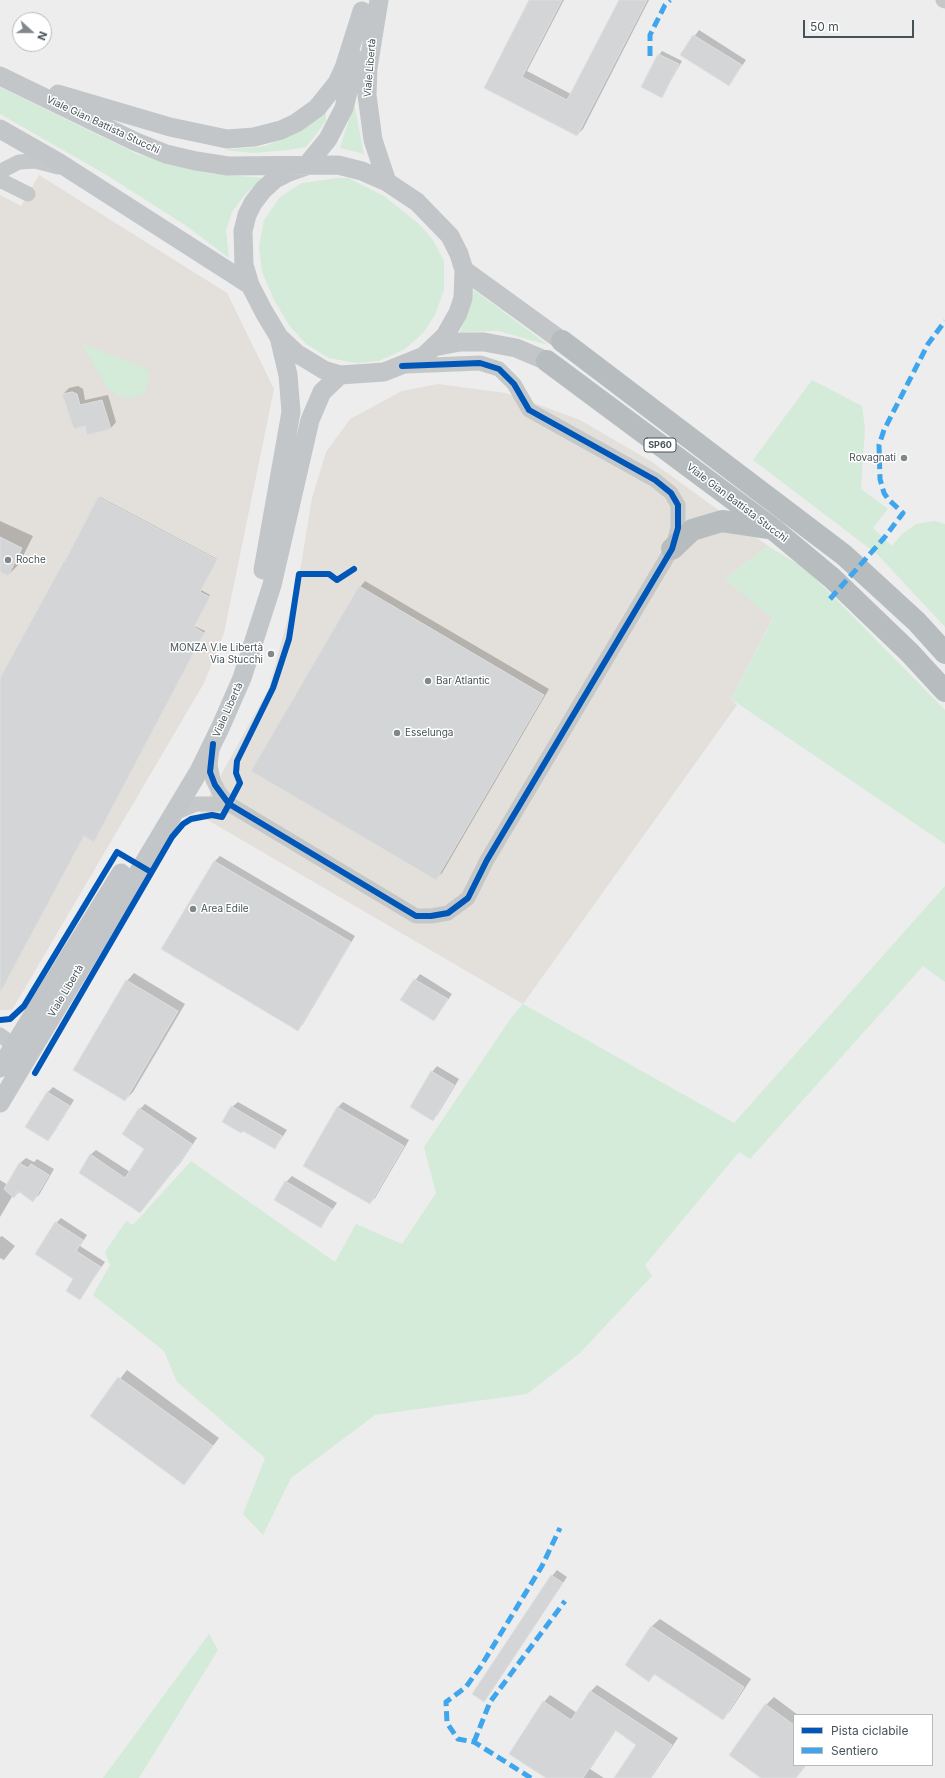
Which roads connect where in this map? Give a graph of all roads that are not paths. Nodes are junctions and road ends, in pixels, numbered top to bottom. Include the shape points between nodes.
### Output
1 (379, 0) edge
2 (363, 6) edge
3 (3, 78) edge
4 (0, 129) edge
5 (306, 166) junction
6 (71, 171) junction
7 (0, 174) edge
8 (0, 180) edge
9 (387, 182) junction
10 (28, 194) dead end
11 (464, 270) junction
12 (250, 285) junction
13 (279, 337) junction
14 (562, 341) joint
15 (434, 347) junction
16 (547, 361) joint
17 (402, 366) junction
18 (340, 375) junction
19 (772, 529) junction
20 (672, 549) junction
21 (945, 653) edge
22 (945, 691) edge
23 (212, 744) junction
24 (229, 804) junction
25 (172, 814) junction
26 (7, 1040) edge
27 (0, 1068) edge
28 (0, 1103) edge

1 - 9 main road, Viale Libertà via 368,68 367,95 373,140
2 - 3 main road via 344,68 337,83 317,108 281,130 254,137 228,139 170,127
2 - 5 main road, Viale Libertà via 356,63 344,108 328,139
3 - 5 main road, Viale Gian Battista Stucchi via 166,154 228,166
4 - 6 main road
5 - 9 main road, Viale Gian Battista Stucchi via 338,165 353,168
5 - 12 main road, Viale Gian Battista Stucchi via 275,179 253,203 245,226 243,246 244,265
6 - 7 street via 35,161 19,162
6 - 12 main road
8 - 10 street
9 - 11 main road, Viale Gian Battista Stucchi via 417,202 450,236
11 - 14 main road, SP60
11 - 15 main road, Viale Gian Battista Stucchi via 463,298 458,312 445,336
12 - 13 main road, Viale Gian Battista Stucchi
13 - 18 main road, Viale Gian Battista Stucchi via 309,362
13 - 26 main road, Viale Libertà via 291,394 290,425 259,586 233,667 198,748
14 - 21 highway, SP60 via 844,555 916,622
15 - 16 main road, Viale Gian Battista Stucchi / SP60 via 460,342 484,342 516,348
15 - 17 main road, Viale Gian Battista Stucchi via 424,356
16 - 19 highway, Viale Gian Battista Stucchi / SP60
17 - 18 main road, Viale Gian Battista Stucchi via 384,372
17 - 20 street via 480,363 498,369 514,384 529,410 655,480 671,493 678,505 678,528
18 - 23 main road, Viale Libertà via 322,392 310,420 262,619 242,678
19 - 20 highway via 722,520 692,530
19 - 22 highway, Viale Gian Battista Stucchi / SP60 via 832,578 910,653
20 - 24 street via 487,860 468,898 448,913 416,916
23 - 24 street via 210,772 215,785
23 - 25 main road, Viale Libertà
24 - 25 street via 196,804
25 - 28 main road, Viale Libertà
26 - 27 main road, Viale Libertà

